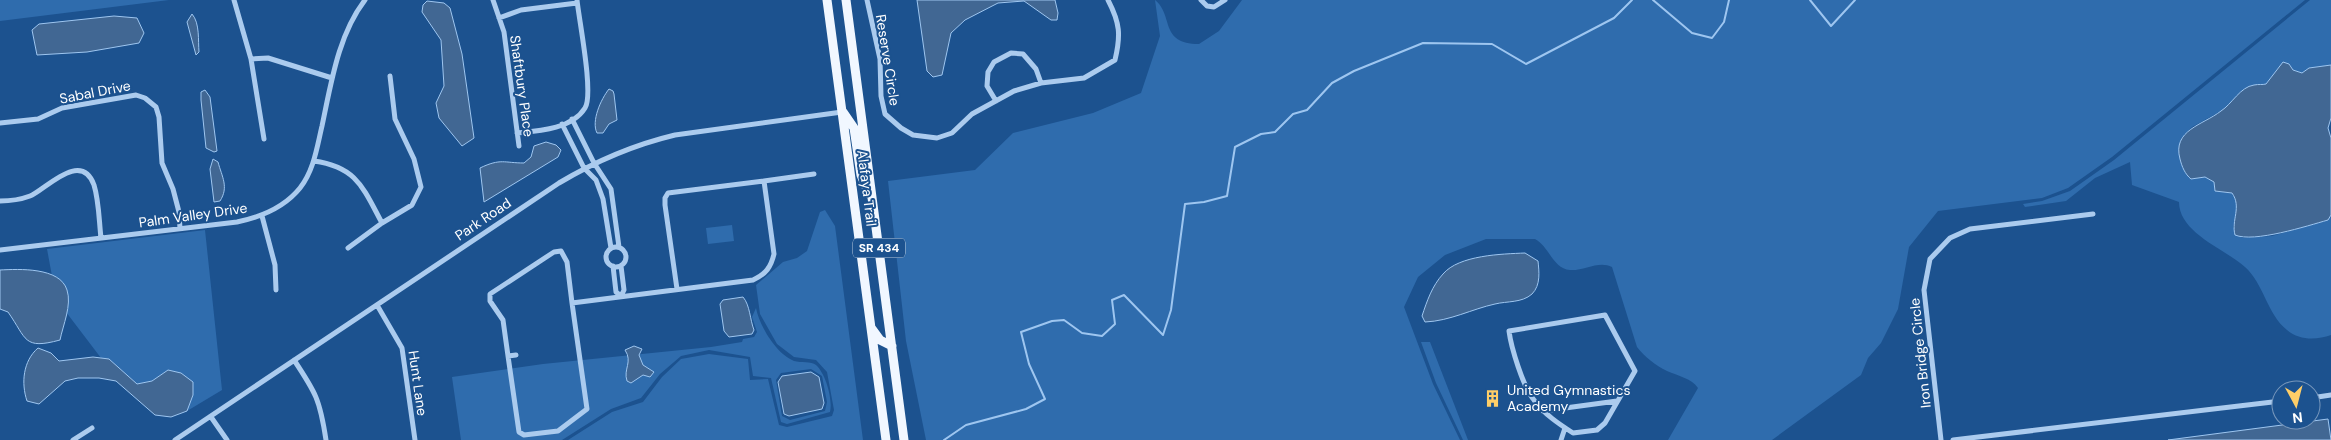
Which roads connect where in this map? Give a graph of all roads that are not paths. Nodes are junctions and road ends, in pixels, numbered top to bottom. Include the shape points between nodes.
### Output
1 (234, 0) edge
2 (365, 0) edge
3 (493, 0) edge
4 (827, 0) edge
5 (846, 0) edge
6 (868, 0) edge
7 (1108, 0) edge
8 (1201, 0) edge
9 (1225, 0) edge
10 (577, 2) edge
11 (499, 18) junction
12 (250, 59) junction
13 (390, 76) dead end
14 (332, 78) junction
15 (1041, 83) junction
16 (996, 101) junction
17 (843, 112) junction
18 (572, 118) junction
19 (0, 123) edge
20 (562, 124) junction
21 (517, 133) junction
22 (264, 139) dead end
23 (584, 143) junction
24 (519, 146) dead end
25 (574, 148) junction
26 (314, 161) junction
27 (594, 163) junction
28 (584, 168) junction
29 (814, 174) dead end
30 (764, 182) junction
31 (0, 201) edge
32 (874, 206) junction
33 (2093, 214) dead end
34 (262, 216) junction
35 (382, 223) junction
36 (180, 228) junction
37 (101, 238) junction
38 (619, 247) junction
39 (348, 248) dead end
40 (611, 248) junction
41 (0, 250) edge
42 (613, 266) junction
43 (621, 266) junction
44 (276, 290) dead end
45 (677, 290) junction
46 (621, 296) junction
47 (572, 303) junction
48 (377, 305) junction
49 (871, 329) junction
50 (892, 346) junction
51 (516, 355) dead end
52 (508, 356) junction
53 (294, 360) junction
54 (1617, 401) junction
55 (2271, 402) edge
56 (1543, 411) junction
57 (211, 416) junction
58 (92, 428) dead end
59 (1565, 428) junction
60 (73, 440) edge
61 (175, 440) edge
62 (227, 440) edge
63 (326, 440) edge
64 (415, 440) edge
65 (886, 440) edge
66 (904, 440) edge
67 (1561, 440) edge
68 (1941, 440) edge
69 (1953, 440) edge

1 - 12 street
2 - 14 street, Palm Valley Drive via 349,26
3 - 11 street, Shaftbury Place
4 - 17 main road, Alafaya Trail / SR 434
5 - 32 main road, Alafaya Trail / SR 434
6 - 16 street, Reserve Circle via 880,59 885,114 901,128 913,135 937,138 952,133 972,114
7 - 15 street, Reserve Circle via 1118,21 1120,39 1115,60 1084,78
8 - 9 street via 1214,7
10 - 11 street via 521,10
10 - 18 street via 588,100 585,108
11 - 21 street, Shaftbury Place via 504,32
12 - 14 street via 268,58
12 - 22 street
13 - 35 street via 395,119 414,159 421,187 412,205
14 - 26 street, Palm Valley Drive
15 - 16 street, Reserve Circle via 1014,91
15 - 16 street via 1036,69 1023,54 1010,53 994,62 988,72 987,86
17 - 27 street, Park Road via 675,135
17 - 32 main road via 854,128 861,175
17 - 49 main road, Alafaya Trail / SR 434
18 - 20 street
18 - 23 street
19 - 36 street, Sabal Drive via 38,118 62,108 136,95 145,98 156,107 159,117 162,163 173,189
20 - 21 street
20 - 25 street
21 - 24 street, Shaftbury Place
23 - 25 street
23 - 27 street
25 - 28 street
26 - 34 street, Palm Valley Drive via 300,188
26 - 35 street via 341,167 353,176
27 - 28 street, Park Road
27 - 38 street via 611,189
28 - 40 street via 596,180 604,199
28 - 48 street, Park Road
29 - 30 street
30 - 45 street via 774,254 768,270 754,280
30 - 45 street via 668,193 664,204
31 - 37 street via 31,196 52,179 79,171 88,175 94,184
32 - 50 main road, Alafaya Trail / SR 434
33 - 68 street, Iron Bridge Circle via 1970,229 1950,238 1930,259 1924,290
34 - 36 street, Palm Valley Drive
34 - 44 street via 275,265
35 - 39 street
36 - 37 street, Palm Valley Drive
37 - 41 street, Palm Valley Drive
38 - 40 street
38 - 43 street via 626,258
40 - 42 street via 606,256
42 - 43 street
42 - 46 street via 616,292
43 - 46 street via 624,290
45 - 46 street
46 - 47 street
47 - 52 street via 568,262 561,251 554,252 490,294 490,301 503,320
47 - 52 street via 587,408 558,431 524,435 519,432
48 - 53 street, Park Road
48 - 64 street, Hunt Lane via 402,348
49 - 50 main road via 880,340
49 - 65 main road, Alafaya Trail / SR 434
50 - 66 main road, Alafaya Trail / SR 434
51 - 52 street
53 - 57 street, Park Road
53 - 63 street via 317,395
54 - 56 street
54 - 56 street via 1635,371 1605,315 1509,330 1511,346 1532,399
54 - 59 street via 1605,423 1597,430 1572,433
55 - 69 street
56 - 59 street
57 - 61 street, Park Road
57 - 62 street
58 - 60 street
59 - 67 street

